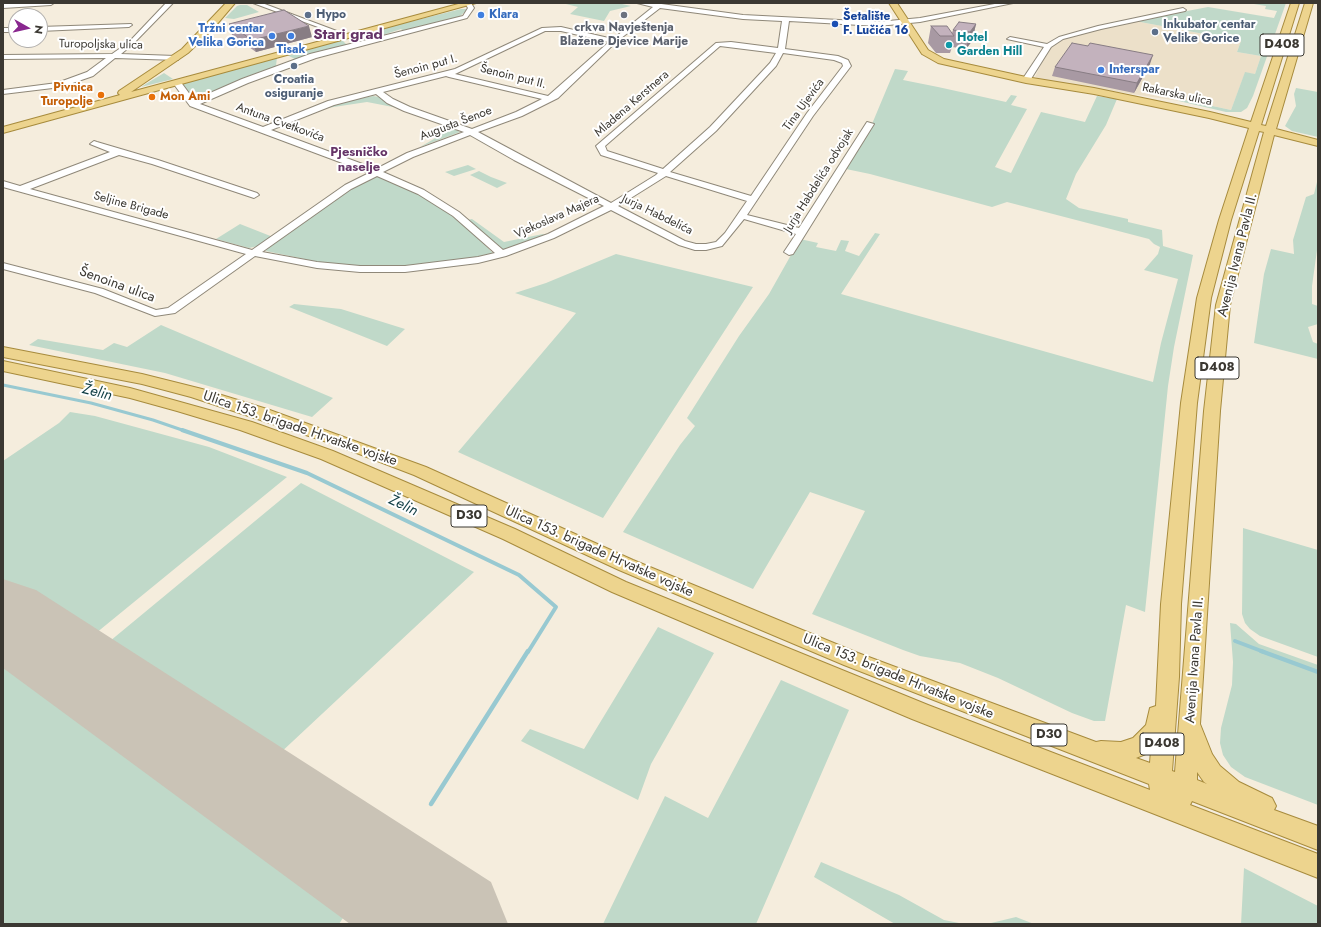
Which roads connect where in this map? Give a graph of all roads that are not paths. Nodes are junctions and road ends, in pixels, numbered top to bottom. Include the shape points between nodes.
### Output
1 (51, 3) edge
2 (170, 3) edge
3 (231, 3) edge
4 (256, 3) edge
5 (282, 3) edge
6 (640, 3) edge
7 (893, 3) edge
8 (1010, 3) edge
9 (1295, 3) edge
10 (1309, 3) edge
11 (470, 5) edge
12 (3, 6) edge
13 (658, 6) junction
14 (269, 8) junction
15 (1183, 10) dead end
16 (786, 20) junction
17 (906, 22) junction
18 (129, 25) dead end
19 (48, 29) edge
20 (1016, 31) dead end
21 (348, 36) junction
22 (1010, 38) junction
23 (614, 41) junction
24 (1005, 45) dead end
25 (1048, 46) junction
26 (781, 51) junction
27 (116, 56) junction
28 (283, 56) junction
29 (3, 57) edge
30 (175, 58) junction
31 (300, 60) junction
32 (282, 67) junction
33 (447, 75) junction
34 (1026, 80) junction
35 (176, 83) junction
36 (130, 89) junction
37 (3, 92) edge
38 (378, 92) junction
39 (140, 93) junction
40 (550, 99) junction
41 (103, 103) junction
42 (193, 104) junction
43 (1210, 115) junction
44 (870, 124) dead end
45 (1263, 128) junction
46 (3, 130) edge
47 (264, 130) junction
48 (470, 132) junction
49 (1317, 143) edge
50 (94, 144) dead end
51 (118, 152) junction
52 (376, 172) junction
53 (664, 172) junction
54 (3, 184) edge
55 (20, 189) junction
56 (254, 195) dead end
57 (753, 200) junction
58 (612, 206) junction
59 (742, 216) junction
60 (801, 232) junction
61 (789, 252) dead end
62 (253, 253) junction
63 (502, 254) junction
64 (3, 266) edge
65 (3, 352) edge
66 (3, 366) edge
67 (1169, 677) junction
68 (1190, 721) junction
69 (1081, 748) junction
70 (1160, 778) junction
71 (1185, 787) junction
72 (1170, 810) junction
73 (1311, 835) edge
74 (1318, 866) edge

1 - 12 street
2 - 27 street
3 - 30 main road via 204,34
4 - 14 street
5 - 14 street
6 - 13 street
7 - 17 main road, Rakarska ulica
8 - 17 street
9 - 45 main road, Avenija Ivana Pavla II. / D408
10 - 45 main road, Avenija Ivana Pavla II. / D408
11 - 21 main road
11 - 31 street via 467,16 461,18
13 - 16 street
13 - 23 street, Augusta Šenoe
14 - 21 street
15 - 25 street via 1068,35
16 - 17 street via 873,24
16 - 26 street, Vjekoslava Majera
17 - 34 main road, Rakarska ulica via 924,52 934,58 949,64
18 - 19 street
20 - 22 street
21 - 28 main road
22 - 24 street
22 - 25 street
23 - 33 street, Šenoin put I. via 547,28
23 - 40 street, Augusta Šenoe
25 - 34 street
26 - 53 street, Vjekoslava Majera via 773,64 713,129
26 - 53 street, Mladena Kerstnera via 726,43 714,45 680,78 600,146 604,153 611,156
26 - 57 street, Tina Ujevića via 840,60 847,66 810,115
27 - 29 street, Turopoljska ulica
27 - 30 street, Turopoljska ulica
27 - 37 street via 75,81
28 - 31 street via 291,60
28 - 32 street via 285,61
28 - 35 main road
30 - 36 main road
31 - 32 street
32 - 42 street
33 - 38 street, Šenoin put I.
33 - 40 street, Šenoin put II.
34 - 43 main road, Rakarska ulica
35 - 39 main road
35 - 42 street
36 - 39 main road via 129,92
36 - 41 main road
38 - 47 street, Šenoin put I. via 321,106
38 - 48 street, Jurja Habdelića via 407,109 443,120
39 - 41 main road
40 - 48 street, Augusta Šenoe
41 - 46 main road
42 - 47 street, Antuna Cvetkovića
43 - 45 main road, Rakarska ulica
43 - 45 main road via 1244,116
44 - 60 street, Jurja Habdelića odvojak
45 - 49 main road, Rakarska ulica
45 - 49 main road via 1284,141
45 - 67 main road, Avenija Ivana Pavla II. / D408 via 1225,220 1204,298 1188,411 1171,604
45 - 68 main road, Avenija Ivana Pavla II. / D408 via 1223,305 1212,411
47 - 52 street, Antuna Cvetkovića
48 - 52 street, Augusta Šenoe via 410,155
48 - 58 street, Jurja Habdelića
50 - 51 street
51 - 55 street
51 - 56 street
52 - 62 street, Augusta Šenoe via 338,193
52 - 63 street, Antuna Cvetkovića via 405,183 438,202 456,214
53 - 57 street, Mladena Kerstnera
53 - 58 street, Vjekoslava Majera
54 - 55 street, Seljine Brigade
55 - 62 street, Seljine Brigade
57 - 59 street, Tina Ujevića
58 - 59 street, Jurja Habdelića via 682,243 701,247 722,242
58 - 63 street, Vjekoslava Majera via 552,236
59 - 60 street
60 - 61 street, Jurja Habdelića odvojak
62 - 63 street, Vjekoslava Majera via 316,266 374,269 435,266
62 - 64 street, Šenoina ulica via 176,308 161,314 155,314 99,291
65 - 69 main road, Ulica 153. brigade Hrvatske vojske / D30 via 127,376 196,394 339,440 420,472 626,565 753,618 913,684
66 - 72 main road, Ulica 153. brigade Hrvatske vojske / D30 via 115,389 175,405 246,426 327,455 509,534 619,587 920,712
67 - 69 main road via 1161,696 1156,728 1144,743 1121,752
67 - 70 main road, Avenija Ivana Pavla II. / D408
68 - 71 main road, Avenija Ivana Pavla II. / D408
68 - 73 main road via 1202,759 1212,774 1231,790 1282,813
69 - 70 main road, Ulica 153. brigade Hrvatske vojske / D30
70 - 71 main road, Ulica 153. brigade Hrvatske vojske / D30
70 - 72 main road, Avenija Ivana Pavla II. / D408 via 1162,794
71 - 72 main road, Avenija Ivana Pavla II. / D408 via 1179,803
71 - 73 main road, D30
72 - 74 main road, D30

